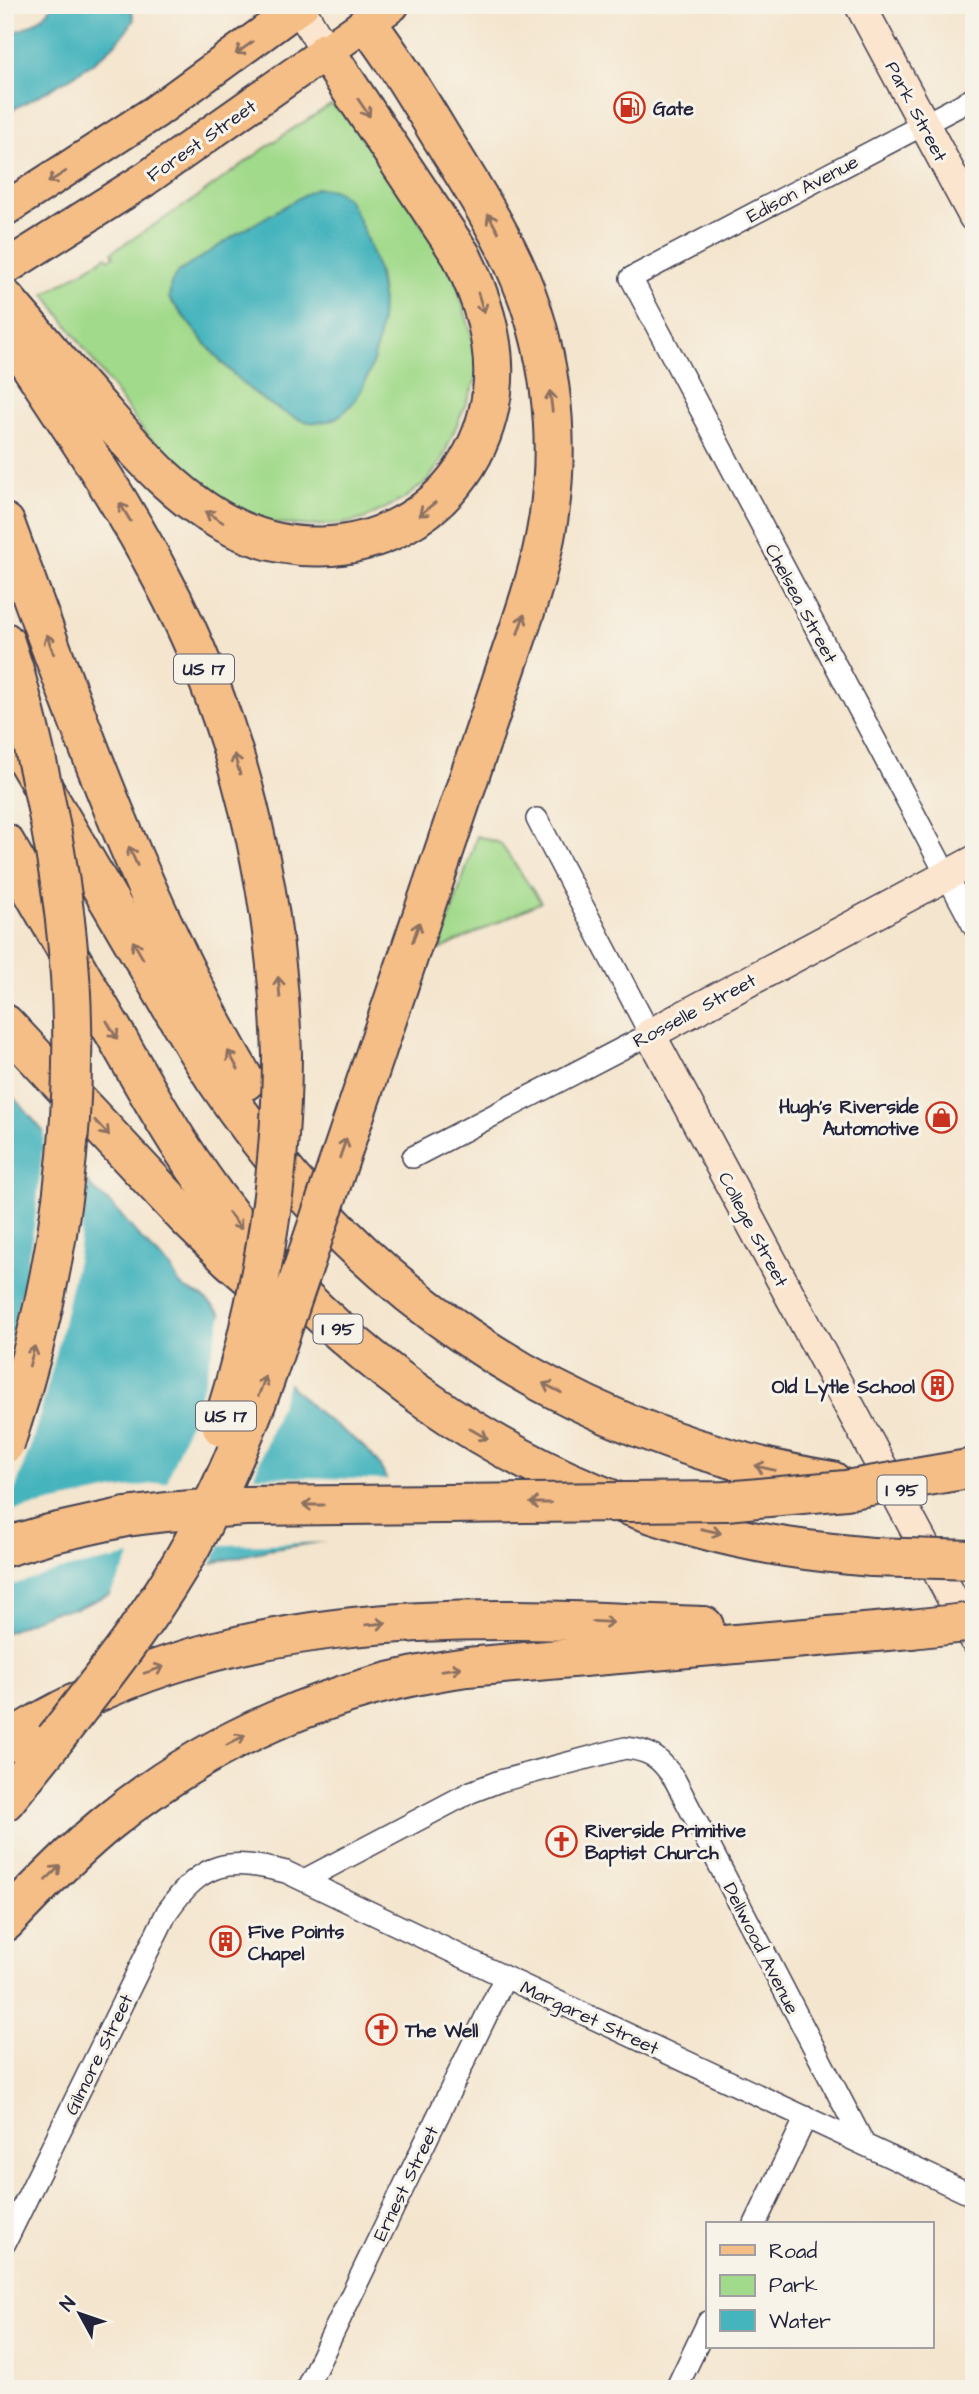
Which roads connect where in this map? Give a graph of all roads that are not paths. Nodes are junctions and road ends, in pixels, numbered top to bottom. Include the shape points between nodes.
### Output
1 (860, 5) edge
2 (300, 6) edge
3 (371, 11) edge
4 (326, 52) junction
5 (974, 98) edge
6 (925, 124) junction
7 (5, 209) edge
8 (974, 217) edge
9 (5, 268) edge
10 (631, 278) joint
11 (10, 314) edge
12 (5, 523) edge
13 (5, 642) edge
14 (5, 723) edge
15 (537, 819) dead end
16 (5, 843) edge
17 (974, 861) edge
18 (946, 876) junction
19 (974, 927) edge
20 (5, 1024) edge
21 (650, 1034) junction
22 (414, 1157) dead end
23 (386, 1275) junction
24 (443, 1412) junction
25 (5, 1444) edge
26 (974, 1468) edge
27 (974, 1494) edge
28 (126, 1517) junction
29 (5, 1532) edge
30 (5, 1547) edge
31 (974, 1560) edge
32 (974, 1622) edge
33 (911, 1629) junction
34 (974, 1639) edge
35 (55, 1739) junction
36 (5, 1743) edge
37 (5, 1801) edge
38 (202, 1874) joint
39 (304, 1880) junction
40 (5, 1922) edge
41 (505, 1977) junction
42 (806, 2117) junction
43 (864, 2144) junction
44 (974, 2196) edge
45 (756, 2222) edge
46 (5, 2243) edge
47 (706, 2326) edge
48 (306, 2389) edge
49 (676, 2389) edge

1 - 6 main road, Park Street
2 - 4 main road
2 -> 7 main road via 155,112
3 - 4 main road, Forest Street
35 -> 3 highway, bridge via 170,1581 240,1445 536,578 548,520 553,424 531,307 500,237 394,61
4 - 9 main road, Forest Street via 144,180
4 -> 11 highway via 461,255 486,321 493,372 486,422 464,469 429,508 378,537 334,546 281,543 235,528 193,503 151,466
5 - 6 street, Edison Avenue
6 - 8 main road, Park Street
6 - 10 street, Edison Avenue
10 - 18 street, Chelsea Street
35 -> 11 highway, US 17, bridge via 143,1608 179,1537 222,1426 254,1311 269,1233 279,1153 282,1055 280,996 264,876 235,758 211,685 143,542
23 -> 12 highway via 335,1214 269,1120 201,1000 101,782
25 -> 13 highway, bridge via 34,1347 56,1240 71,1062 68,941 57,856
23 -> 14 highway, I 95 via 288,1177 228,1099
15 - 21 street, College Street
16 -> 24 highway, I 95 via 167,1125 215,1195 320,1314
17 - 18 main road, Rosselle Street
18 - 19 street, Chelsea Street
18 - 21 main road, Rosselle Street
20 -> 24 highway via 186,1217 250,1278 326,1338
21 - 22 street, Rosselle Street
21 - 34 main road, College Street
27 -> 23 highway, I 95, bridge via 832,1481 764,1469 687,1446 568,1396 470,1339
24 -> 31 highway, I 95, bridge via 545,1469 669,1520 772,1545 872,1557
26 -> 28 highway, bridge via 846,1490 726,1501 245,1506
28 - 29 highway
28 - 30 highway
32 - 33 highway, bridge
36 -> 33 highway via 64,1708 134,1676 238,1646 330,1629 492,1619
40 -> 33 highway via 74,1852 169,1778 274,1720 351,1692 467,1667
35 - 37 highway
38 - 39 street, Margaret Street via 226,1865 251,1863
38 - 46 street, Gilmore Street via 167,1912
39 - 41 street, Margaret Street
39 - 43 street, Dellwood Avenue via 500,1781 625,1748 655,1755 674,1780
41 - 42 street, Margaret Street
41 - 48 street, Ernest Street
42 - 43 street, Margaret Street
42 - 45 street
43 - 44 street, Margaret Street
47 - 49 street

